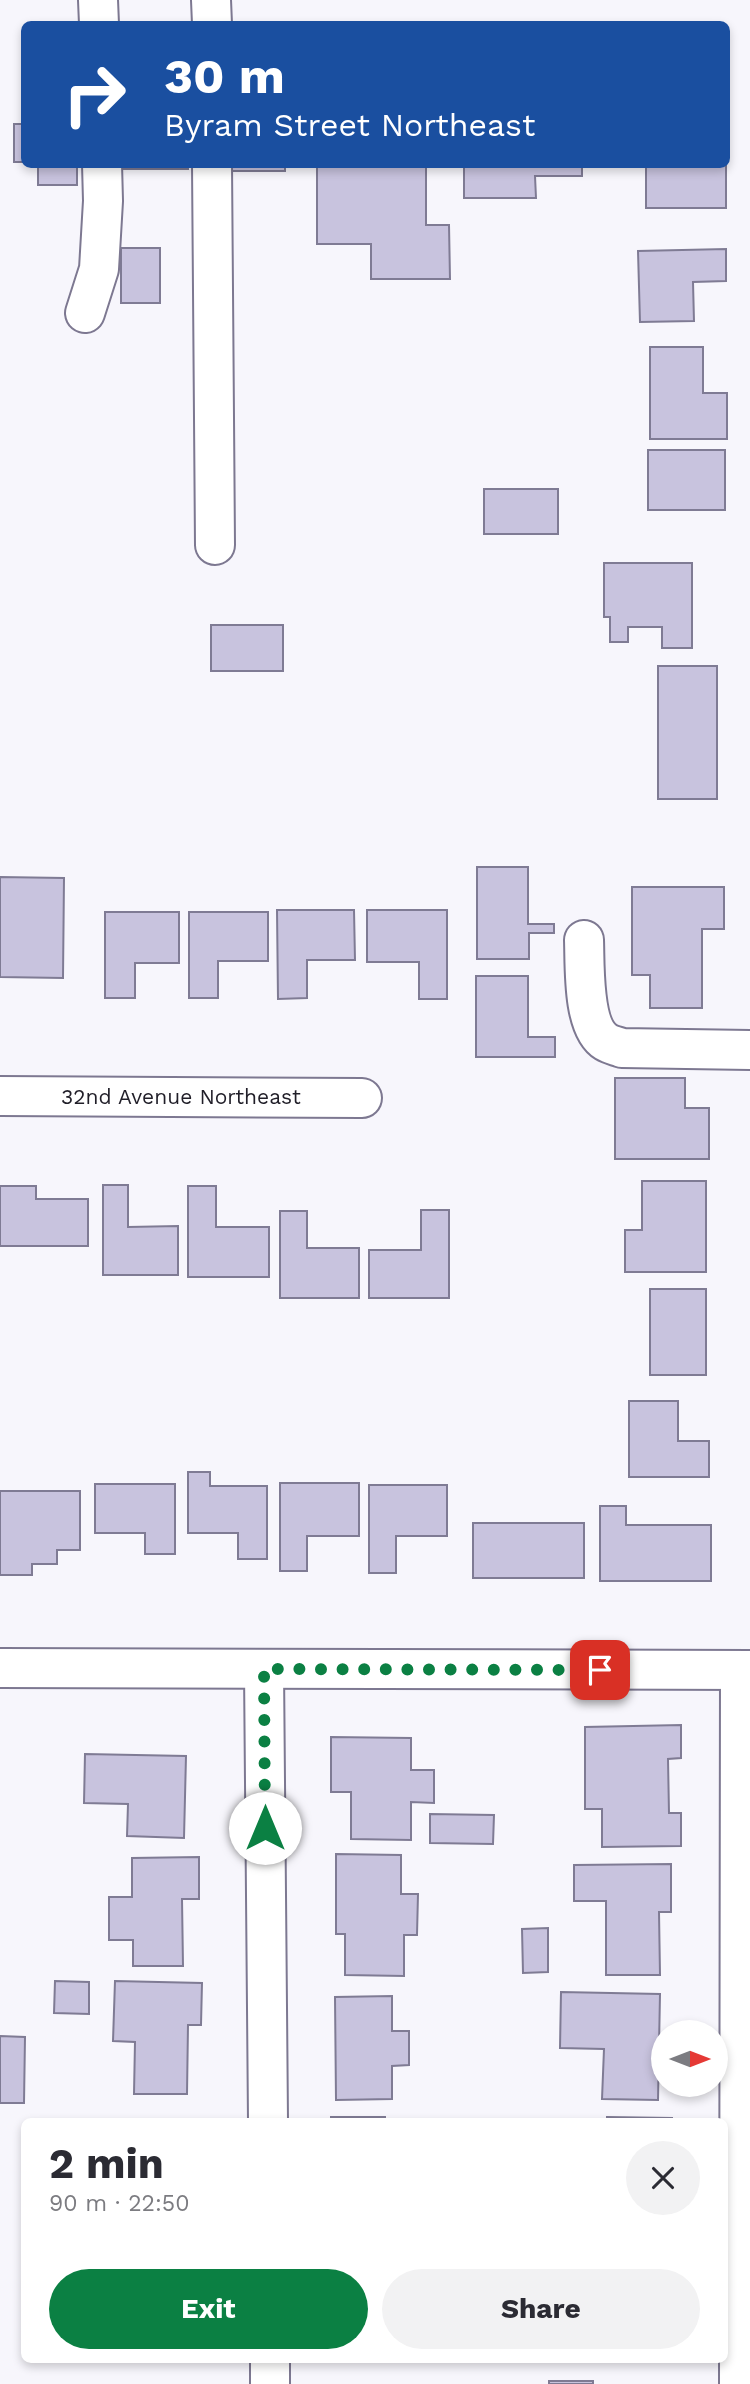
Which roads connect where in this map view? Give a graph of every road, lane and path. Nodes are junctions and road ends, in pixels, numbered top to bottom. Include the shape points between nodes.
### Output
1 (98, 0) edge
2 (211, 0) edge
3 (99, 21) edge
4 (212, 21) edge
5 (102, 168) edge
6 (212, 168) edge
7 (85, 313) dead end
8 (215, 545) dead end
9 (584, 940) dead end
10 (750, 1050) edge
11 (0, 1096) edge
12 (362, 1098) dead end
13 (0, 1668) edge
14 (264, 1669) junction
15 (745, 1670) edge
16 (268, 2118) edge
17 (270, 2363) edge
18 (270, 2384) edge
19 (739, 2384) edge

1 - 3 street
2 - 4 street
5 - 7 street via 99,268
6 - 8 street
9 - 10 street via 591,1020 604,1041 622,1048
11 - 12 street, 32nd Avenue Northeast
13 - 14 street
14 - 15 street
14 - 16 street
15 - 19 street
17 - 18 street

